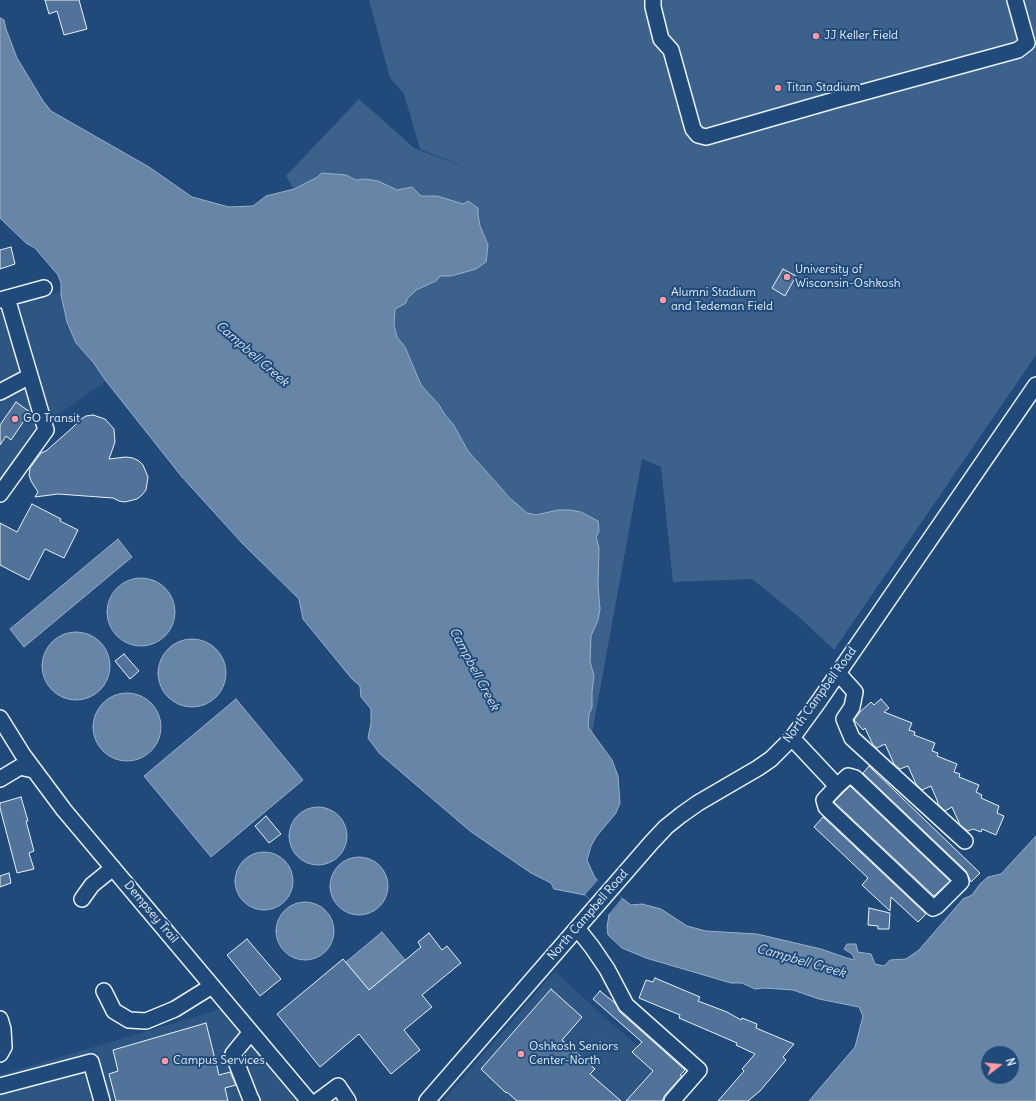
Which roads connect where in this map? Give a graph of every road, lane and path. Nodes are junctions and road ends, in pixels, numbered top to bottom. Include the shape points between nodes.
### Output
1 (653, 0) edge
2 (1015, 0) edge
3 (44, 288) dead end
4 (3, 299) edge
5 (30, 376) junction
6 (1036, 386) edge
7 (0, 392) edge
8 (0, 494) edge
9 (838, 672) junction
10 (0, 718) edge
11 (792, 738) junction
12 (33, 770) junction
13 (0, 779) edge
14 (837, 786) junction
15 (965, 841) dead end
16 (113, 868) junction
17 (82, 899) dead end
18 (577, 928) junction
19 (212, 986) junction
20 (104, 991) dead end
21 (0, 1019) edge
22 (251, 1032) junction
23 (0, 1054) edge
24 (0, 1086) edge
25 (102, 1101) edge
26 (252, 1101) edge
27 (309, 1101) edge
28 (318, 1101) edge
29 (348, 1101) edge
30 (427, 1101) edge
31 (672, 1101) edge

1 - 2 street via 661,39 671,50 693,129 698,135 706,137 1018,50 1027,44
3 - 4 street
4 - 5 street
5 - 7 street
5 - 8 street via 46,430
6 - 9 street, North Campbell Road
9 - 11 street, North Campbell Road
9 - 15 street via 855,692 852,707 844,719 852,738
10 - 12 street, Dempsey Trail
11 - 14 street
11 - 18 street, North Campbell Road via 771,759 682,815 651,843
12 - 13 street via 20,767
12 - 16 street, Dempsey Trail
14 - 14 street via 848,776 855,778 960,878 961,882 933,908 826,807 824,800
16 - 17 street via 92,885
16 - 19 street, Dempsey Trail
18 - 30 street, North Campbell Road
18 - 31 street via 607,968 626,1005 699,1070
19 - 20 street via 176,1009 146,1021 129,1020 114,1011
19 - 22 street, Dempsey Trail
21 - 23 street via 4,1047
22 - 26 street via 233,1054
22 - 27 street, Dempsey Trail
24 - 25 street via 91,1062
28 - 29 street via 338,1086

